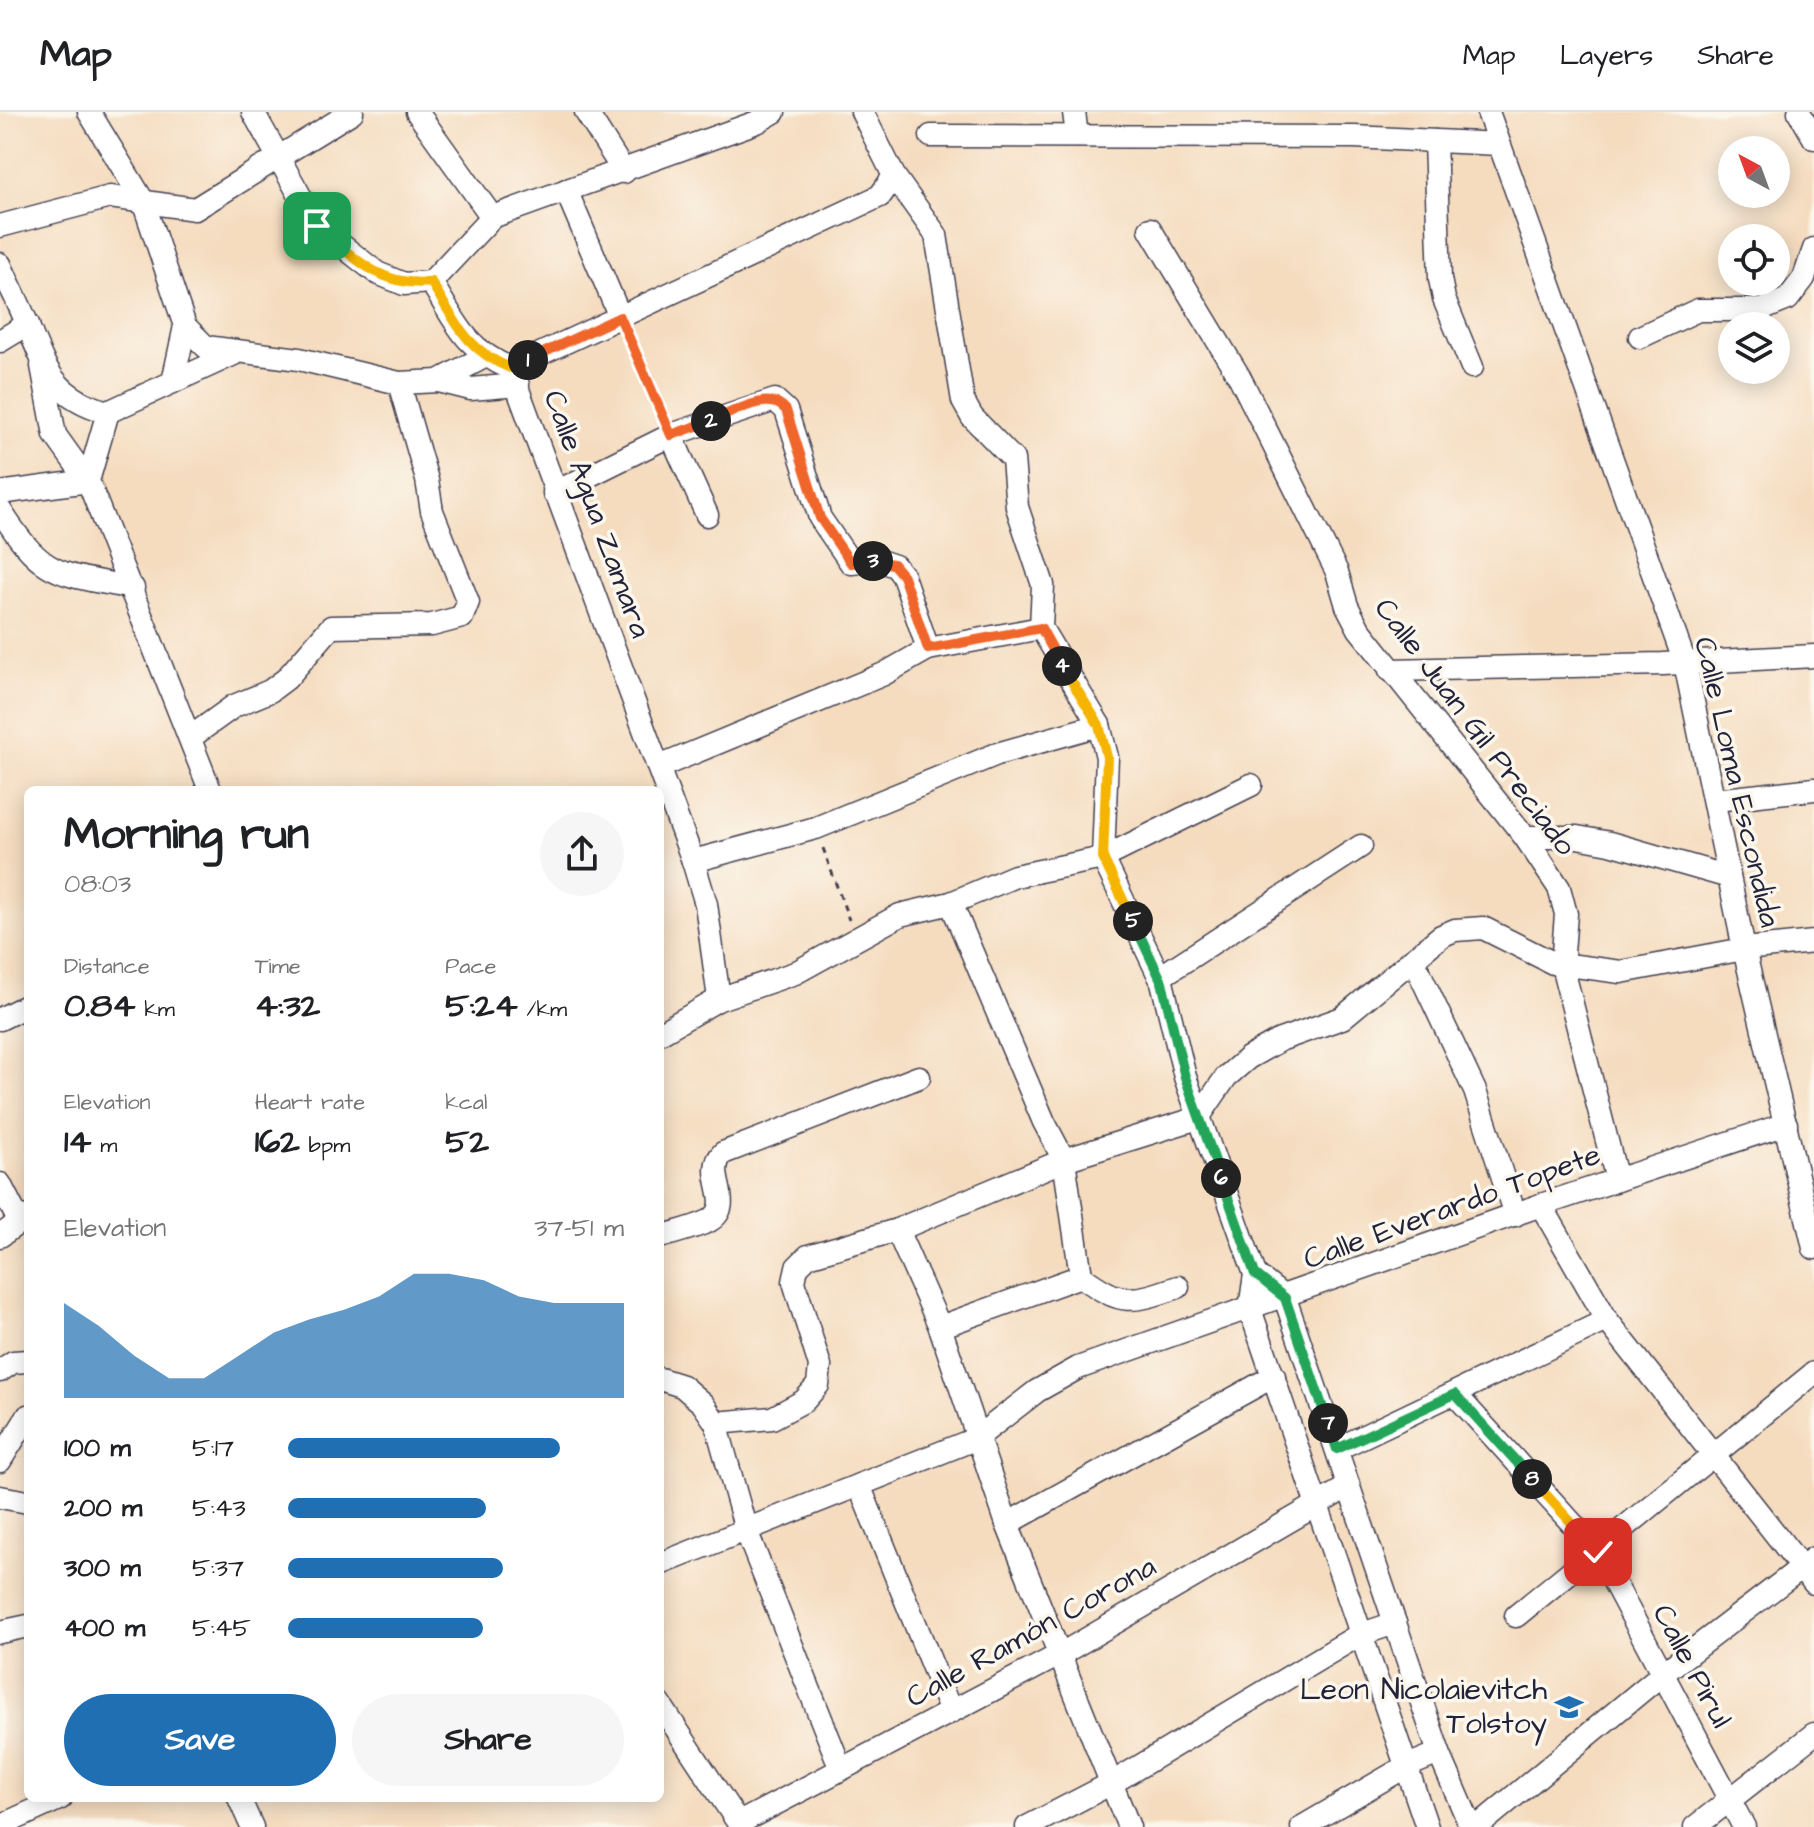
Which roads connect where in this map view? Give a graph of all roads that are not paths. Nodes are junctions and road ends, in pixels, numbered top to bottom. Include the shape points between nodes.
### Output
1 (89, 112) edge
2 (253, 112) edge
3 (352, 112) edge
4 (417, 112) edge
5 (586, 112) edge
6 (862, 112) edge
7 (1074, 112) edge
8 (1488, 112) edge
9 (1799, 112) edge
10 (760, 115) edge
11 (931, 136) dead end
12 (1077, 136) junction
13 (1814, 138) edge
14 (1435, 141) junction
15 (1499, 144) junction
16 (280, 158) junction
17 (624, 172) junction
18 (894, 176) junction
19 (566, 190) junction
20 (143, 201) junction
21 (492, 217) junction
22 (0, 226) edge
23 (1150, 229) dead end
24 (1814, 249) edge
25 (0, 264) edge
26 (431, 282) junction
27 (620, 317) junction
28 (28, 324) junction
29 (185, 326) junction
30 (1640, 337) dead end
31 (0, 341) edge
32 (235, 353) junction
33 (484, 357) junction
34 (41, 361) junction
35 (1472, 367) dead end
36 (514, 376) junction
37 (439, 381) junction
38 (173, 382) junction
39 (399, 383) junction
40 (108, 412) junction
41 (671, 435) junction
42 (88, 481) junction
43 (0, 493) edge
44 (554, 493) junction
45 (0, 510) edge
46 (707, 515) dead end
47 (133, 588) junction
48 (1041, 628) junction
49 (928, 649) junction
50 (1814, 656) edge
51 (1685, 663) junction
52 (1390, 670) junction
53 (1099, 725) junction
54 (191, 737) junction
55 (659, 767) junction
56 (1251, 785) dead end
57 (209, 786) edge
58 (1814, 789) edge
59 (1715, 800) junction
60 (1525, 837) junction
61 (1361, 846) dead end
62 (1103, 858) junction
63 (693, 861) junction
64 (1729, 877) junction
65 (951, 903) junction
66 (1814, 942) edge
67 (1744, 949) junction
68 (1413, 959) junction
69 (1562, 965) junction
70 (1160, 977) junction
71 (719, 999) junction
72 (24, 1007) edge
73 (0, 1019) edge
74 (664, 1031) edge
75 (919, 1077) dead end
76 (1185, 1077) junction
77 (1226, 1077) junction
78 (1198, 1118) junction
79 (1786, 1124) junction
80 (1064, 1160) junction
81 (1617, 1180) junction
82 (0, 1184) edge
83 (1541, 1205) junction
84 (1515, 1215) junction
85 (23, 1219) edge
86 (897, 1230) junction
87 (664, 1235) edge
88 (0, 1236) edge
89 (1814, 1248) edge
90 (1255, 1274) junction
91 (1081, 1276) junction
92 (1178, 1287) dead end
93 (1285, 1298) junction
94 (1250, 1309) junction
95 (1607, 1320) junction
96 (940, 1327) junction
97 (24, 1361) edge
98 (0, 1371) edge
99 (1814, 1373) edge
100 (1274, 1376) junction
101 (664, 1380) edge
102 (1455, 1394) junction
103 (24, 1423) edge
104 (716, 1423) junction
105 (975, 1439) junction
106 (1337, 1449) junction
107 (1714, 1456) junction
108 (2, 1464) edge
109 (859, 1485) junction
110 (1349, 1486) junction
111 (0, 1497) edge
112 (24, 1501) edge
113 (1318, 1503) junction
114 (1007, 1524) junction
115 (746, 1530) junction
116 (1598, 1552) junction
117 (664, 1562) edge
118 (1809, 1569) edge
119 (1516, 1616) dead end
120 (1395, 1623) junction
121 (24, 1627) edge
122 (0, 1632) edge
123 (1359, 1635) junction
124 (1061, 1654) junction
125 (1662, 1674) junction
126 (664, 1710) edge
127 (951, 1712) junction
128 (1814, 1734) edge
129 (1439, 1753) junction
130 (1405, 1767) junction
131 (841, 1769) junction
132 (1112, 1783) junction
133 (1729, 1800) junction
134 (52, 1802) edge
135 (241, 1802) edge
136 (740, 1825) edge
137 (0, 1826) edge
138 (252, 1827) edge
139 (1027, 1827) edge
140 (1129, 1827) edge
141 (1302, 1827) edge
142 (1427, 1827) edge
143 (1474, 1827) edge
144 (1695, 1827) edge
145 (1744, 1827) edge

1 - 20 street
2 - 16 street
3 - 16 street
4 - 21 street
5 - 17 street
6 - 18 street
7 - 12 street
8 - 15 street, Calle Loma Escondida
9 - 13 street
10 - 17 street
11 - 12 street
12 - 14 street
14 - 15 street
14 - 35 street via 1440,279
15 - 51 street, Calle Loma Escondida
16 - 20 street via 195,209
16 - 26 street via 317,226 359,261 396,282
17 - 19 street
18 - 27 street via 880,196
18 - 48 street via 936,235 963,401 1013,459 1017,507 1043,585
19 - 21 street
19 - 27 street
20 - 22 street via 110,197
20 - 29 street
21 - 26 street
23 - 52 street, Calle Juan Gil Preciado via 1240,378 1337,572 1353,619
24 - 30 street via 1804,278 1788,299 1761,310 1698,310
25 - 28 street
26 - 33 street, Calle Agua Zamara via 467,340
27 - 36 street
28 - 31 street
28 - 34 street
29 - 32 street via 206,347
29 - 38 street
32 - 38 street
32 - 39 street via 268,353
33 - 36 street, Calle Agua Zamara
33 - 37 street
34 - 40 street via 63,392
34 - 42 street via 55,435
36 - 37 street via 471,389
36 - 44 street, Calle Agua Zamara
37 - 39 street
38 - 40 street
39 - 54 street via 432,511 468,602 462,617 432,625 331,627 286,679 234,706
40 - 42 street
41 - 44 street
41 - 46 street
41 - 49 street via 770,399 780,402 822,523 851,563 884,561 898,570
42 - 43 street
42 - 47 street
44 - 55 street, Calle Agua Zamara
45 - 47 street via 48,568
47 - 54 street
48 - 49 street
48 - 53 street
49 - 55 street via 884,674
50 - 51 street
51 - 52 street
51 - 59 street, Calle Loma Escondida
52 - 60 street, Calle Juan Gil Preciado
53 - 62 street via 1107,757
53 - 63 street via 997,754 816,828
54 - 57 street
55 - 63 street, Calle Agua Zamara
56 - 62 street
58 - 59 street
59 - 64 street, Calle Loma Escondida
60 - 64 street via 1610,843
60 - 69 street, Calle Juan Gil Preciado via 1565,902
61 - 70 street
62 - 65 street via 1015,876
62 - 70 street
63 - 71 street, Calle Agua Zamara via 706,904
64 - 67 street, Calle Loma Escondida
65 - 71 street via 900,915 795,973
65 - 80 street
66 - 67 street
67 - 69 street via 1630,972
67 - 79 street, Calle Loma Escondida
68 - 69 street via 1441,936 1483,928
68 - 77 street via 1342,1018 1280,1040
68 - 84 street via 1475,1091
69 - 81 street, Calle Juan Gil Preciado
70 - 76 street
71 - 74 street
72 - 73 street
75 - 87 street via 723,1153 715,1168 722,1204 716,1215
76 - 77 street
76 - 78 street
77 - 78 street
78 - 80 street
78 - 90 street
79 - 81 street, Calle Everardo Topete
79 - 89 street, Calle Loma Escondida
80 - 86 street
80 - 91 street
81 - 83 street, Calle Everardo Topete
82 - 85 street
83 - 84 street, Calle Everardo Topete
83 - 95 street
84 - 93 street, Calle Everardo Topete
85 - 88 street
86 - 96 street
86 - 104 street via 808,1256 797,1267 794,1282 820,1366 813,1392 772,1418
90 - 93 street
90 - 94 street
91 - 92 street via 1119,1300
91 - 96 street
93 - 94 street, Calle Everardo Topete
93 - 106 street
94 - 100 street
94 - 105 street, Calle Everardo Topete via 1078,1368 1037,1391
95 - 102 street
95 - 107 street
96 - 105 street
97 - 98 street
99 - 107 street
100 - 113 street
100 - 114 street
101 - 104 street via 682,1386
102 - 106 street
102 - 116 street, Calle Pirul
103 - 108 street
104 - 115 street
105 - 109 street, Calle Everardo Topete
105 - 114 street
106 - 110 street
107 - 116 street
107 - 118 street
109 - 115 street, Calle Everardo Topete
109 - 127 street
110 - 113 street, Calle Ramón Corona
110 - 120 street
111 - 112 street
113 - 123 street
113 - 124 street, Calle Ramón Corona
114 - 124 street
115 - 117 street, Calle Everardo Topete
115 - 131 street
116 - 119 street
116 - 125 street, Calle Pirul
118 - 125 street
120 - 123 street
120 - 129 street
121 - 122 street
123 - 130 street
123 - 132 street
124 - 127 street, Calle Ramón Corona
124 - 132 street
125 - 133 street, Calle Pirul
125 - 143 street
126 - 136 street
127 - 131 street, Calle Ramón Corona
128 - 133 street
129 - 130 street
129 - 143 street
130 - 141 street
130 - 142 street
131 - 136 street, Calle Ramón Corona
132 - 139 street
132 - 140 street
133 - 144 street
133 - 145 street, Calle Pirul
134 - 137 street
135 - 138 street

